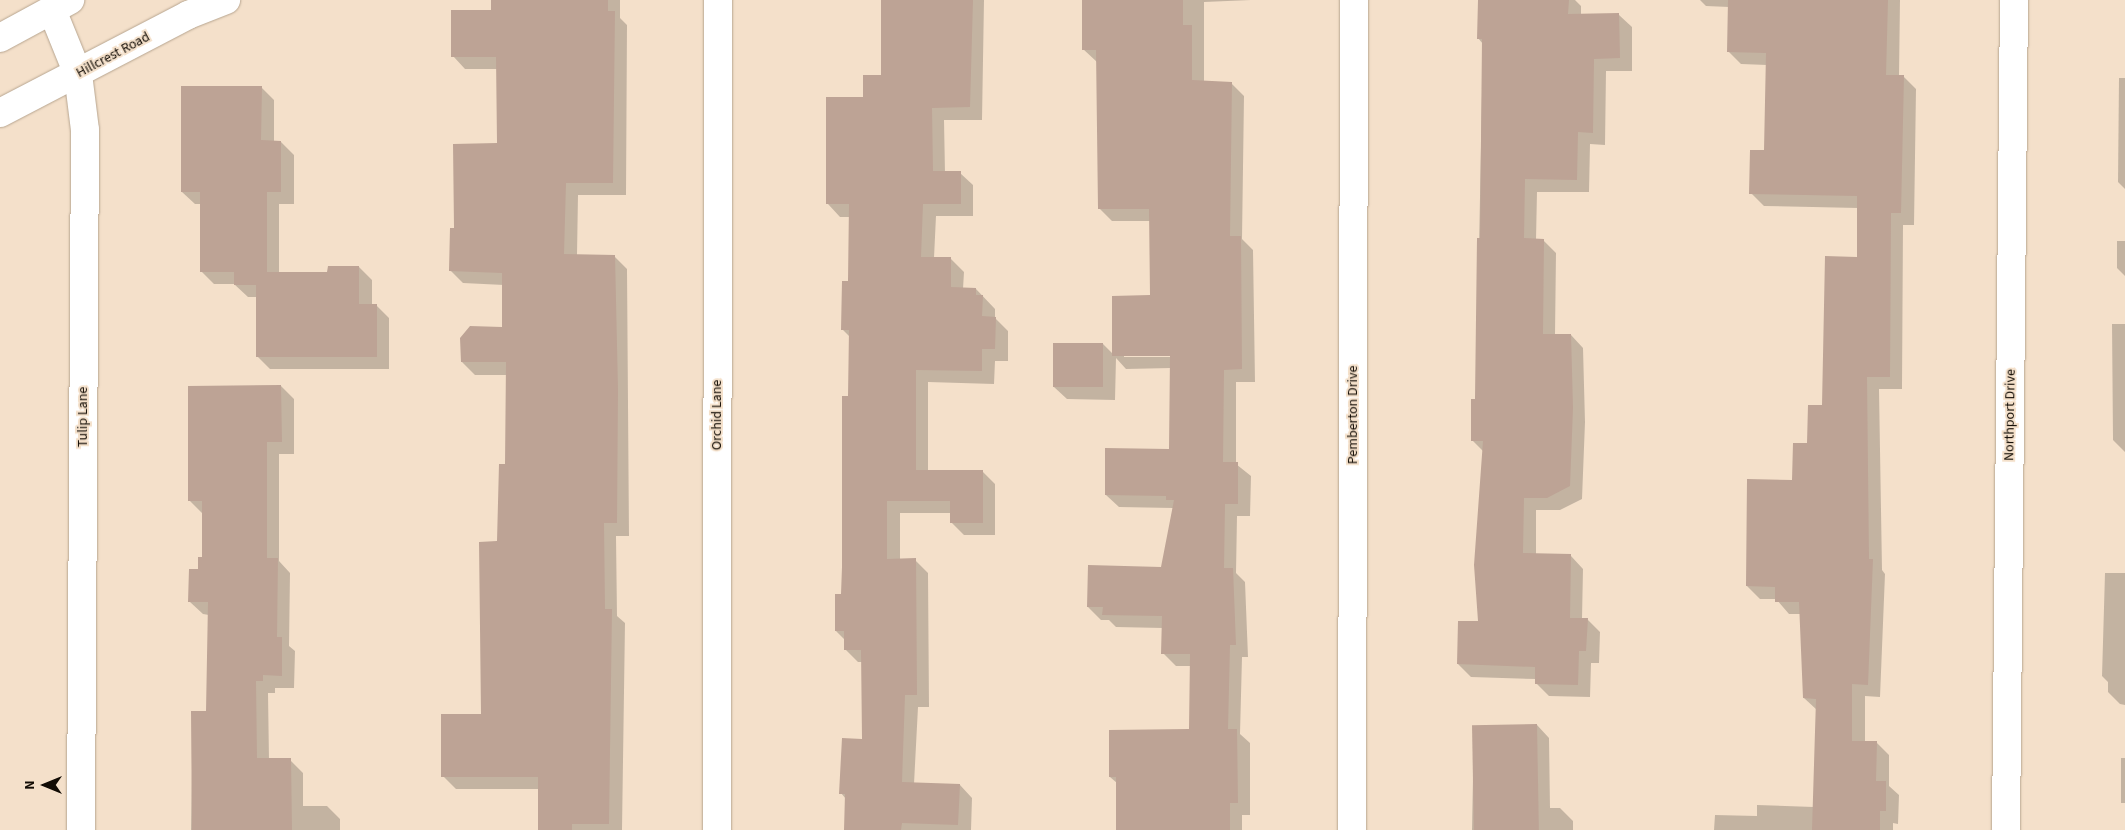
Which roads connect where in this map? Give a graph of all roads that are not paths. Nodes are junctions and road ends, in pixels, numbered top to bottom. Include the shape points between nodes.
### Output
1 (226, 0) edge
2 (718, 0) edge
3 (1354, 0) edge
4 (2014, 0) edge
5 (61, 5) edge
6 (0, 38) edge
7 (78, 74) junction
8 (0, 113) edge
9 (81, 830) edge
10 (716, 830) edge
11 (1352, 830) edge
12 (2006, 830) edge

1 - 7 street, Hillcrest Road via 188,15
2 - 10 street, Orchid Lane
3 - 11 street, Pemberton Drive
4 - 12 street, Northport Drive
5 - 6 street
5 - 7 street, Tulip Lane
7 - 8 street, Hillcrest Road
7 - 9 street, Tulip Lane via 85,130

